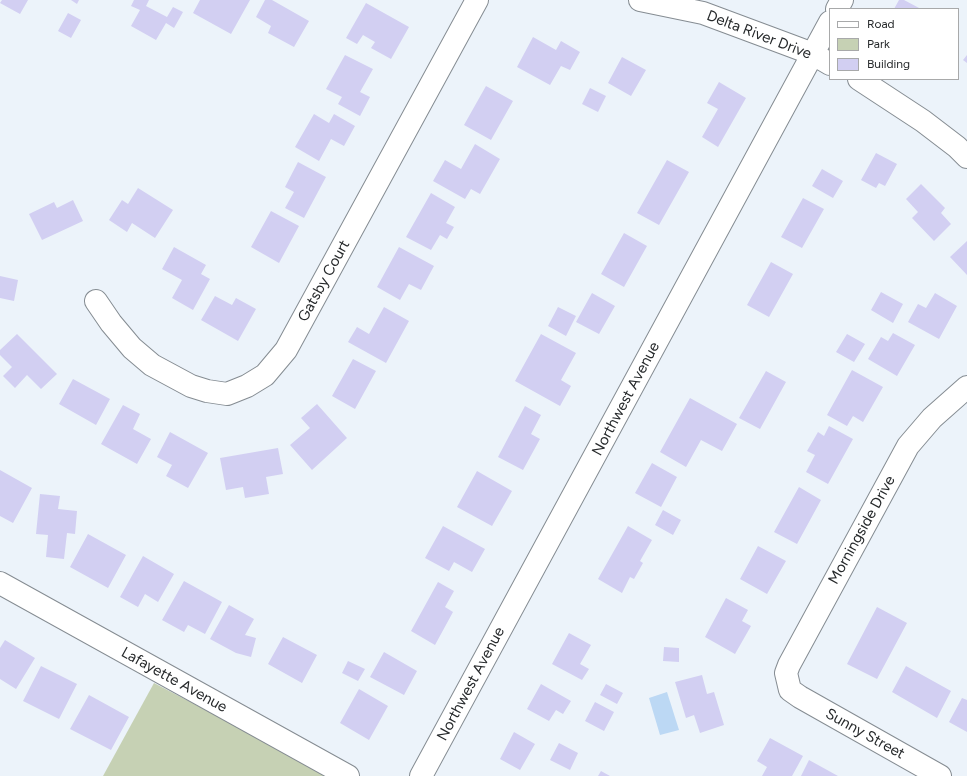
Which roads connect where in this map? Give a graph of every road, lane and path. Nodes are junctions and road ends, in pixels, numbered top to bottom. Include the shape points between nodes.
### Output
1 (477, 0) edge
2 (640, 0) edge
3 (829, 26) edge
4 (821, 59) edge
5 (860, 80) edge
6 (967, 157) edge
7 (96, 301) dead end
8 (967, 387) edge
9 (0, 583) edge
10 (790, 690) joint
11 (348, 776) edge
12 (421, 776) edge
13 (940, 776) edge

1 - 7 street, Gatsby Court via 286,350 265,375 227,394 191,386 152,365 132,348
2 - 4 street, Delta River Drive via 703,13
3 - 4 street, Northwest Avenue
4 - 12 street, Northwest Avenue
5 - 6 street via 923,122
8 - 10 street, Morningside Drive via 932,418 908,446 789,665 786,673
9 - 11 street, Lafayette Avenue
10 - 13 street, Sunny Street

